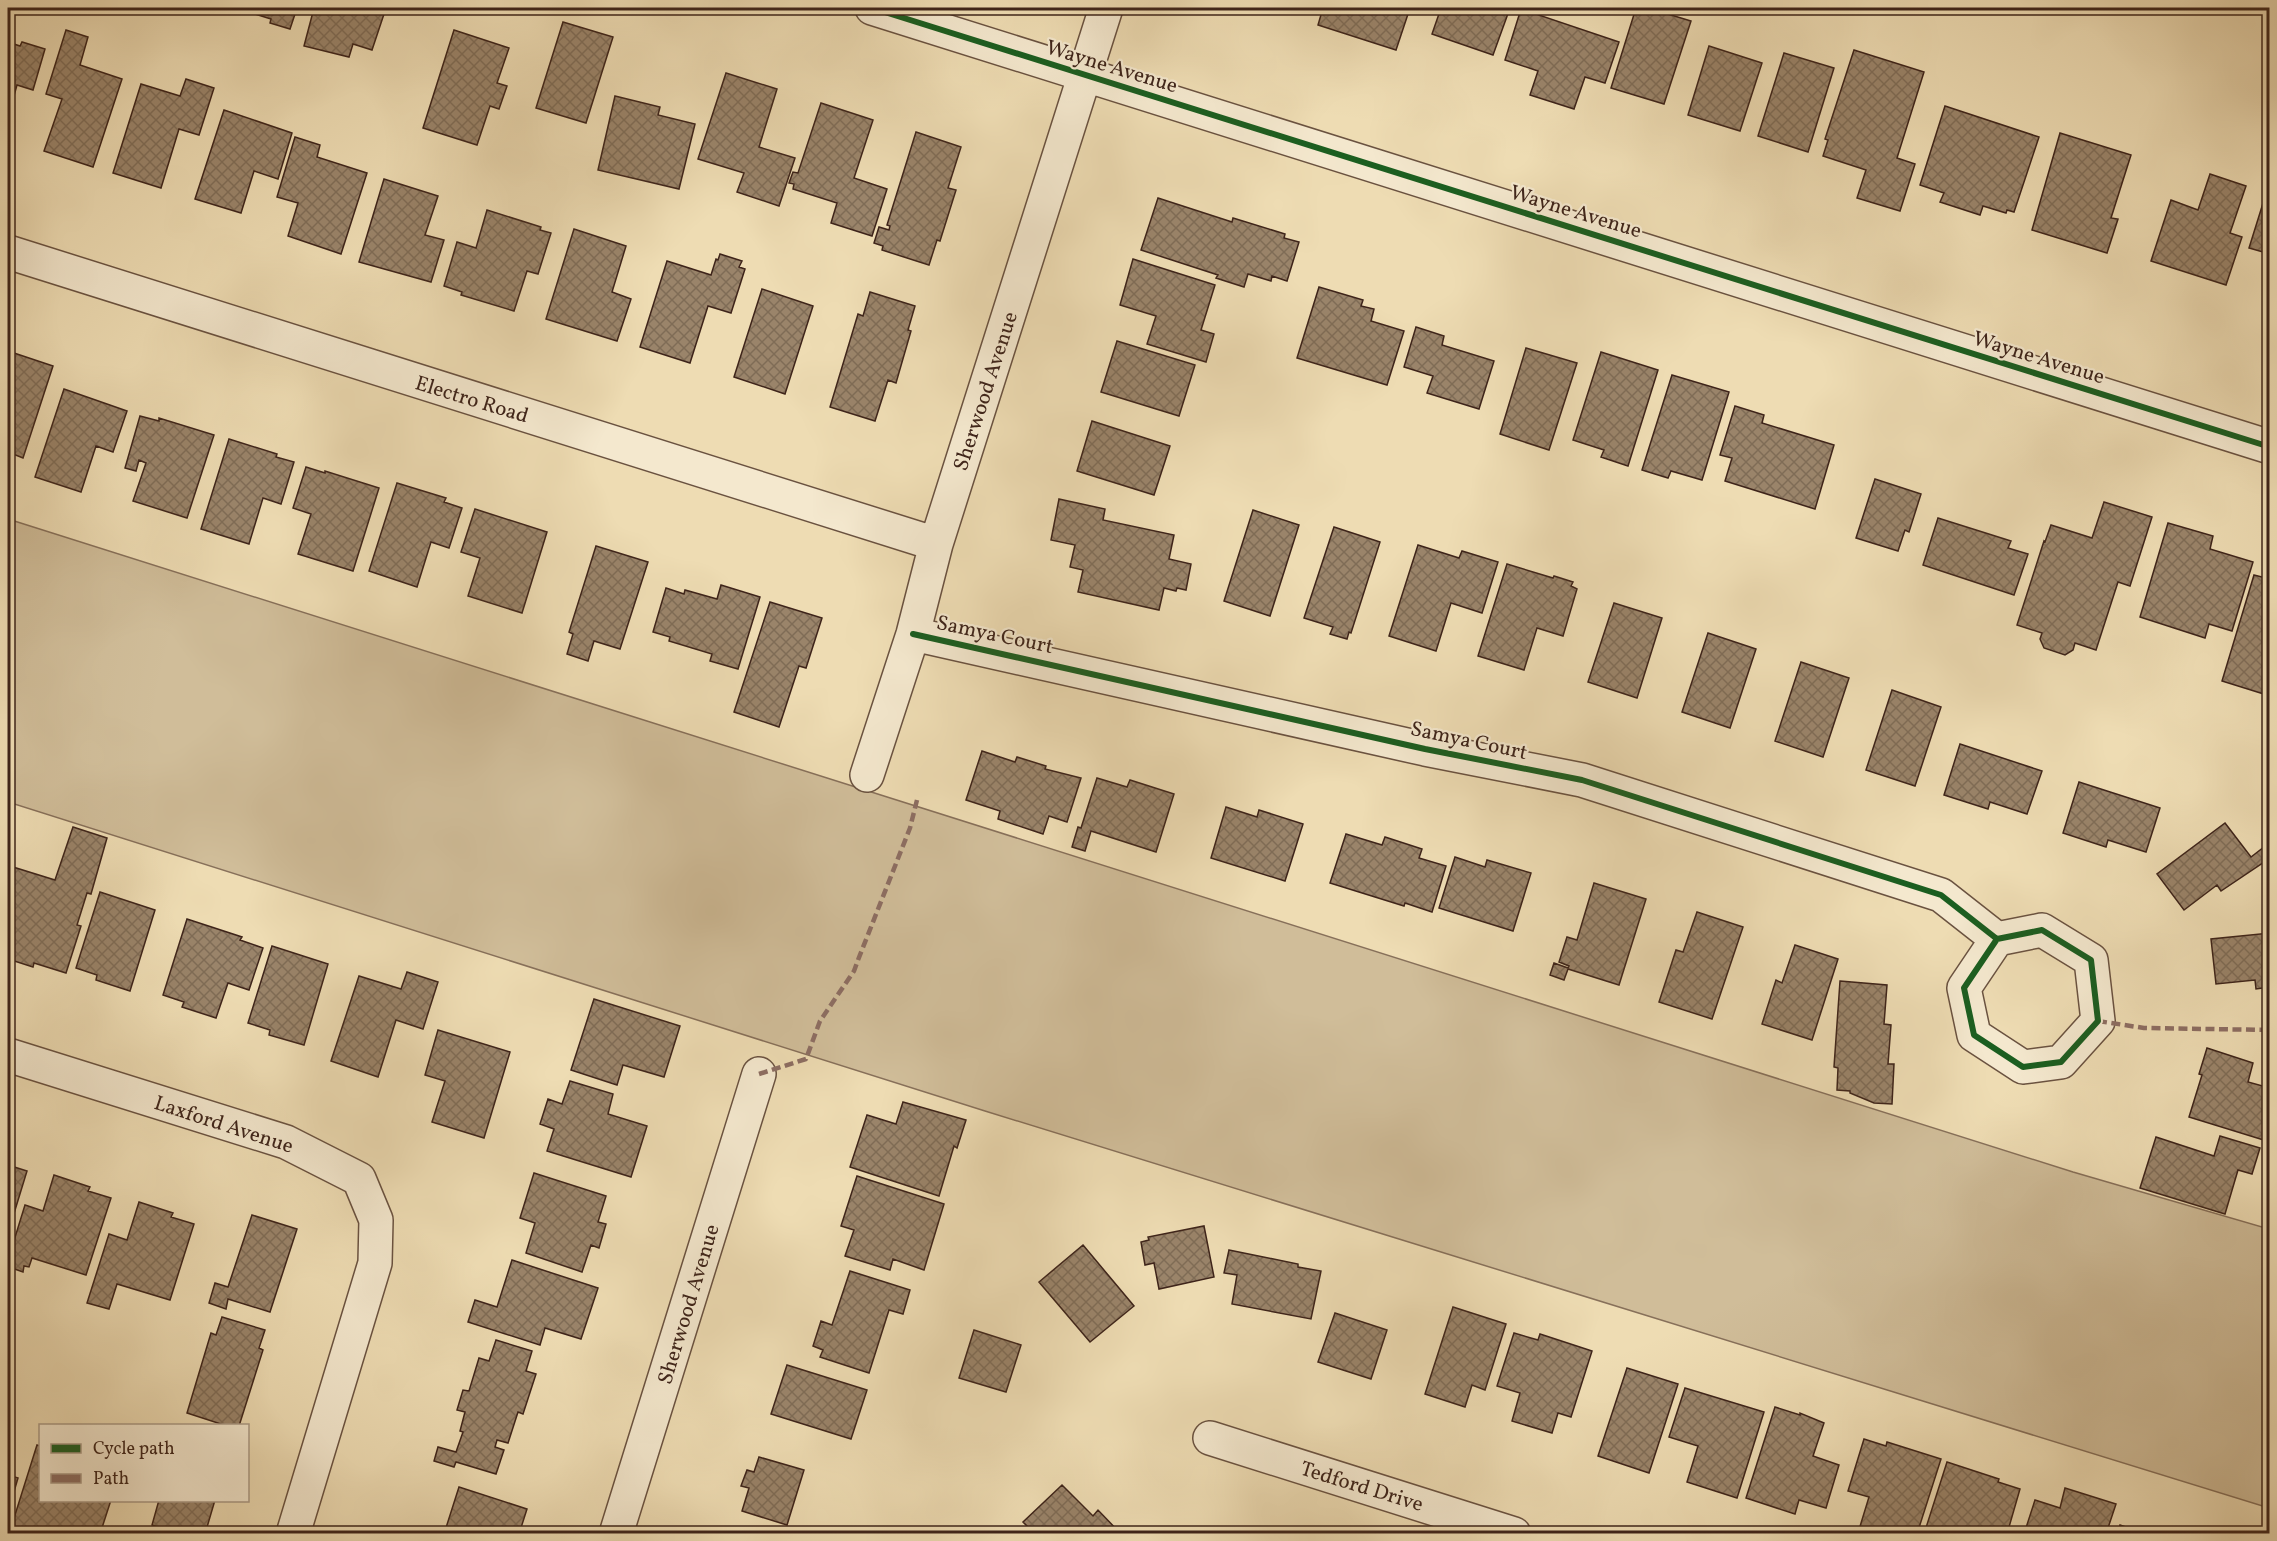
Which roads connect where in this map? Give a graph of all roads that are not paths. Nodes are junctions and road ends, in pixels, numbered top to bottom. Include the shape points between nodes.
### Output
1 (872, 8) edge
2 (1106, 8) edge
3 (1085, 75) junction
4 (8, 252) edge
5 (2270, 447) edge
6 (936, 544) junction
7 (913, 634) junction
8 (867, 775) dead end
9 (1997, 939) junction
10 (8, 1055) edge
11 (759, 1074) dead end
12 (1210, 1438) dead end
13 (293, 1533) edge
14 (616, 1533) edge
15 (1514, 1533) edge

1 - 3 street, Wayne Avenue
2 - 3 street, Sherwood Avenue
3 - 5 street, Wayne Avenue
3 - 6 street, Sherwood Avenue
4 - 6 street, Electro Road
6 - 7 street, Sherwood Avenue
7 - 8 street, Sherwood Avenue
7 - 9 street, Samya Court via 1582,780 1941,895
9 - 9 street via 2042,930 2091,960 2098,1021 2061,1062 2023,1068 1974,1035 1964,988
10 - 13 street, Laxford Avenue via 286,1142 359,1179 376,1220 375,1263
11 - 14 street, Sherwood Avenue
12 - 15 street, Tedford Drive

